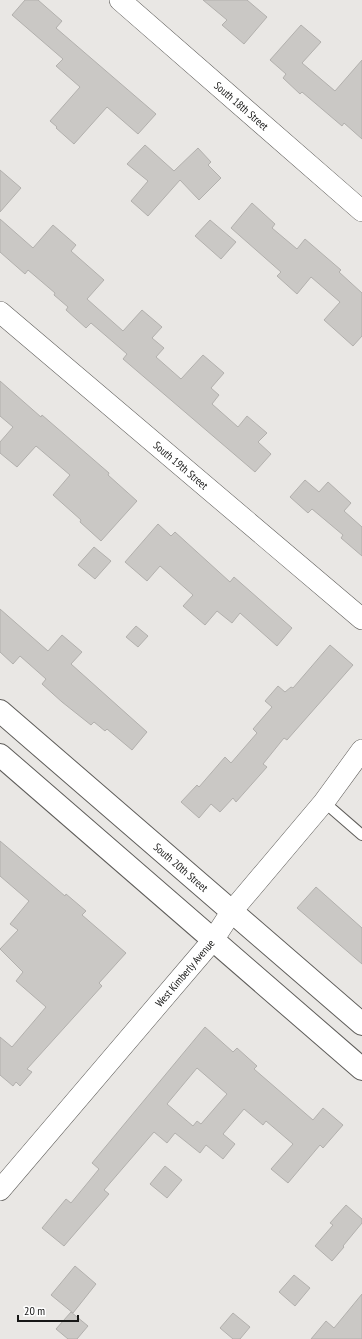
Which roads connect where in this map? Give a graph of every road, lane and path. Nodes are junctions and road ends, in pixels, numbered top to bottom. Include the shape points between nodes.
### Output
1 (120, 0) edge
2 (362, 211) edge
3 (0, 312) edge
4 (362, 619) edge
5 (0, 711) edge
6 (362, 750) edge
7 (0, 756) edge
8 (324, 802) junction
9 (362, 835) edge
10 (232, 911) junction
11 (213, 940) junction
12 (362, 1024) edge
13 (362, 1069) edge
14 (0, 1190) edge

1 - 2 street, South 18th Street
3 - 4 street, South 19th Street
5 - 10 street, South 20th Street
6 - 8 street, West Kimberly Avenue
7 - 11 street
8 - 9 lane
8 - 10 street, West Kimberly Avenue
10 - 11 street, West Kimberly Avenue
10 - 12 street, South 20th Street
11 - 13 street
11 - 14 street, West Kimberly Avenue

